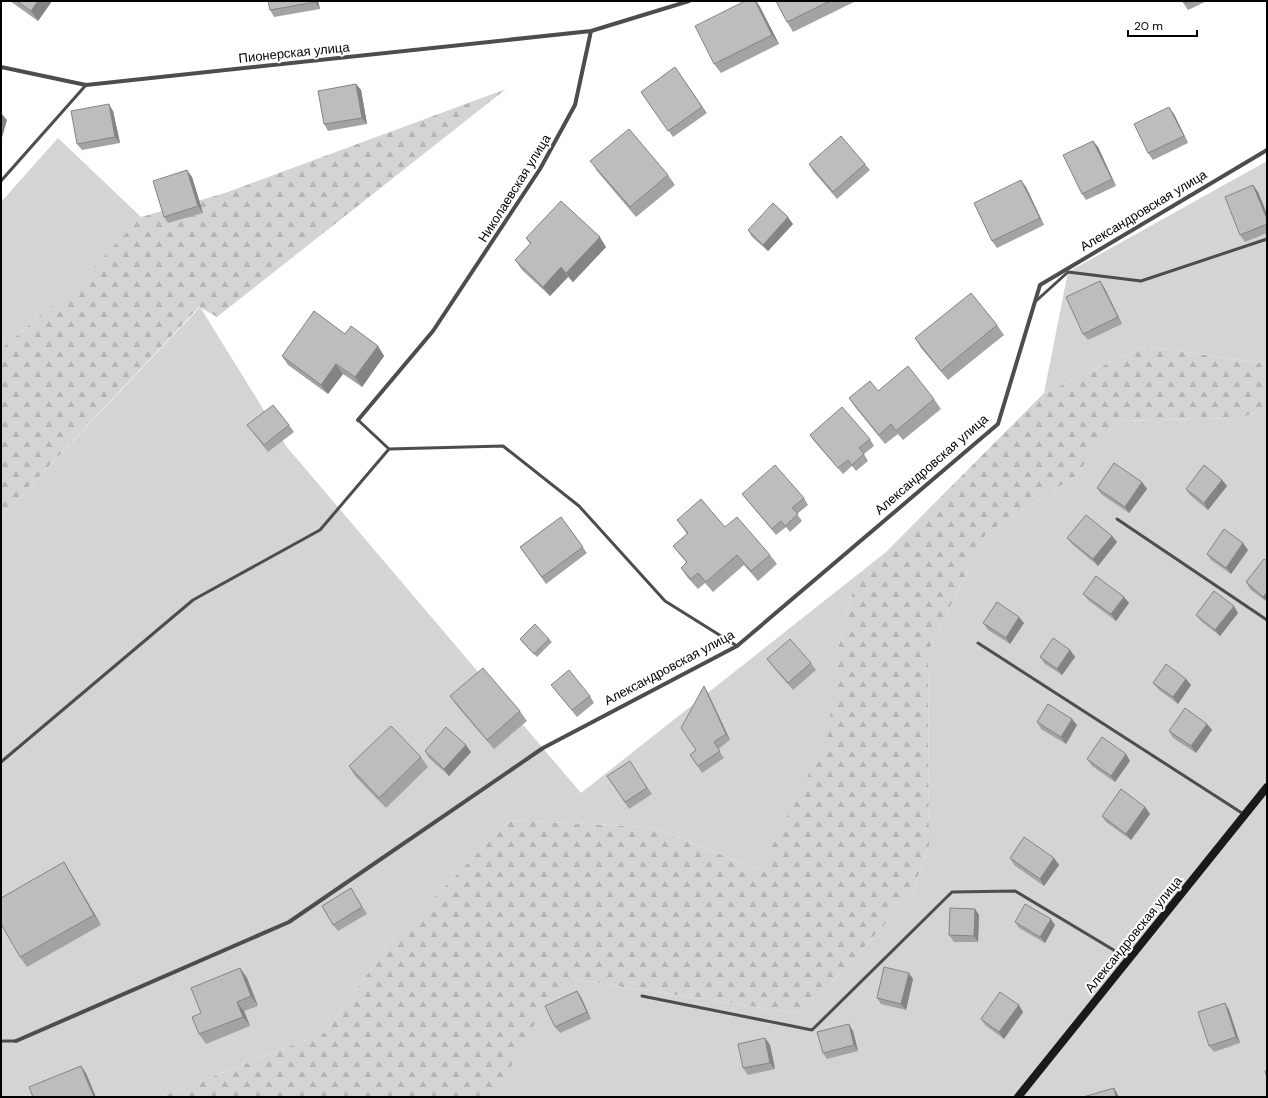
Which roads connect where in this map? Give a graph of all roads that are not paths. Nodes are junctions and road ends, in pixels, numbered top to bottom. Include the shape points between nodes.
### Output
1 (689, 1) edge
2 (592, 30) junction
3 (1, 67) edge
4 (86, 85) junction
5 (1267, 150) edge
6 (1, 181) edge
7 (1267, 239) edge
8 (1035, 302) junction
9 (358, 420) joint
10 (389, 449) junction
11 (1117, 519) dead end
12 (1267, 620) edge
13 (978, 643) dead end
14 (737, 646) junction
15 (1, 762) edge
16 (1267, 787) edge
17 (1245, 815) junction
18 (1129, 959) junction
19 (642, 996) dead end
20 (1, 1041) edge
21 (16, 1041) joint
22 (1018, 1097) edge

1 - 2 street
2 - 4 street, Пионерская улица
2 - 9 street, Николаевская улица via 575,105 540,169 433,331
3 - 4 street, Пионерская улица
4 - 6 lane
5 - 8 street, Александровская улица via 1040,285
7 - 8 lane via 1141,281 1068,272
8 - 14 street, Александровская улица via 998,424
9 - 10 lane
10 - 14 lane via 503,446 579,506 665,601
10 - 15 lane via 320,530 193,600
11 - 12 lane
13 - 17 lane
14 - 21 street, Александровская улица via 542,748 289,922
16 - 17 street, Александровская улица
17 - 18 street, Александровская улица
18 - 19 lane via 1015,891 952,892 812,1030
18 - 22 street, Александровская улица
20 - 21 lane

